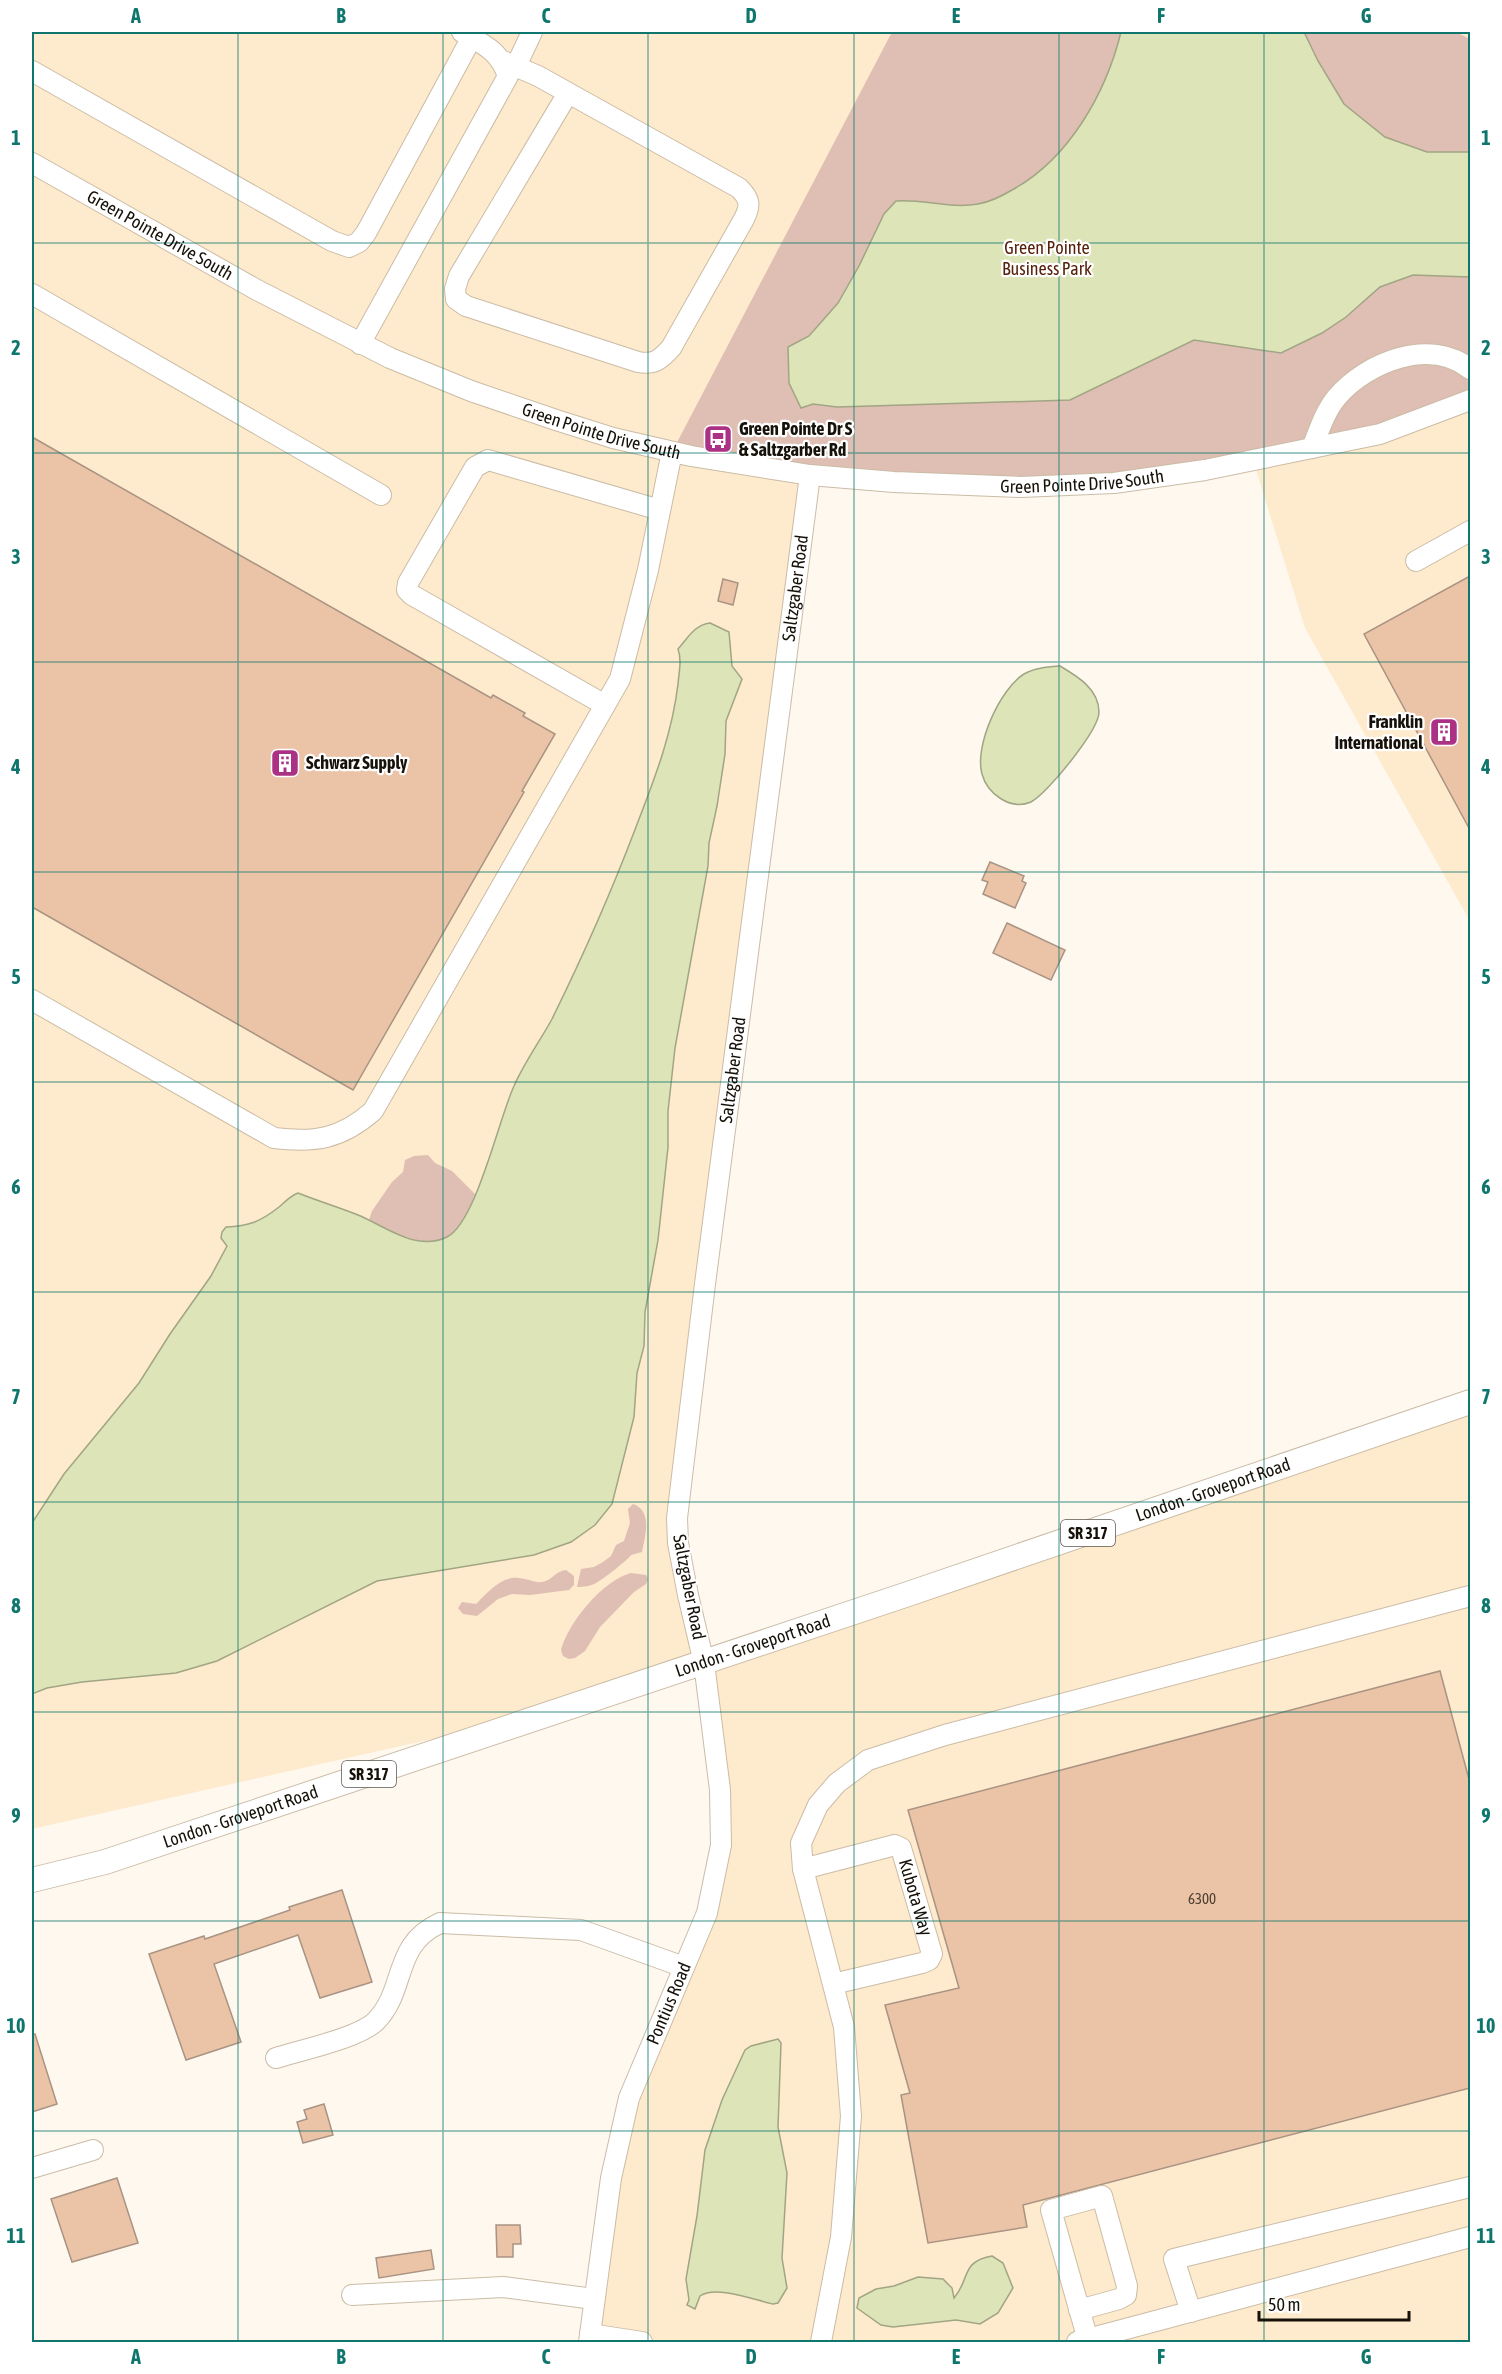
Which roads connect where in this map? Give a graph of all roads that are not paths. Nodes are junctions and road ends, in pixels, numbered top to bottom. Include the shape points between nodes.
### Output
1 (532, 32) edge
2 (467, 34) edge
3 (509, 64) junction
4 (32, 71) edge
5 (568, 93) junction
6 (32, 163) edge
7 (32, 294) edge
8 (360, 344) junction
9 (1470, 369) edge
10 (1470, 400) edge
11 (1312, 447) junction
12 (672, 452) junction
13 (810, 475) junction
14 (381, 495) dead end
15 (660, 510) junction
16 (1470, 531) edge
17 (1416, 561) dead end
18 (605, 705) junction
19 (32, 1000) edge
20 (1470, 1402) edge
21 (1470, 1596) edge
22 (704, 1663) junction
23 (803, 1869) junction
24 (32, 1880) edge
25 (684, 1967) junction
26 (833, 1984) junction
27 (276, 2058) dead end
28 (93, 2150) dead end
29 (32, 2168) edge
30 (1470, 2187) edge
31 (1470, 2237) edge
32 (352, 2295) dead end
33 (594, 2299) junction
34 (1079, 2310) junction
35 (1191, 2312) junction
36 (589, 2338) edge
37 (1082, 2341) edge
38 (642, 2343) edge
39 (821, 2343) edge

1 - 3 street
2 - 3 street
2 - 4 street via 366,233 349,247
3 - 5 street
3 - 8 street via 502,89
5 - 5 street via 739,188 748,197 750,207 744,219 670,348 651,364 466,306 456,299 459,276
6 - 8 street, Green Pointe Drive South
7 - 14 street
8 - 12 street, Green Pointe Drive South via 481,394 613,438
9 - 11 street via 1444,356 1417,354 1363,374 1335,399
10 - 11 street, Green Pointe Drive South via 1380,434
11 - 13 street, Green Pointe Drive South via 1205,470 1114,483 1021,487
12 - 13 street, Green Pointe Drive South
12 - 15 street
13 - 22 street, Saltzgaber Road via 680,1492 678,1543
15 - 18 street via 626,662
15 - 18 street via 488,460 476,467 408,583 407,590 412,595
16 - 17 street
18 - 19 street via 373,1111 345,1132 320,1140 274,1138
20 - 22 main road, London - Groveport Road / SR 317
21 - 23 street via 945,1735 868,1760 837,1783 818,1805 801,1844
22 - 24 main road, London - Groveport Road / SR 317 via 105,1862
22 - 25 street, Pontius Road via 720,1790 721,1845 706,1913
23 - 26 street
23 - 26 street, Kubota Way via 895,1845 901,1848 932,1954 922,1963
25 - 27 street via 581,1930 440,1923 414,1943 402,1963 388,2007 374,2023 351,2035
25 - 33 street, Pontius Road via 629,2098 611,2178
26 - 39 street via 844,2027 851,2116 841,2237
28 - 29 street
30 - 35 street via 1174,2259
31 - 35 street
32 - 33 street via 502,2287
33 - 36 street, Pontius Road
34 - 34 street via 1051,2210 1102,2196 1127,2286 1126,2295
34 - 37 street
35 - 37 street
36 - 38 street

